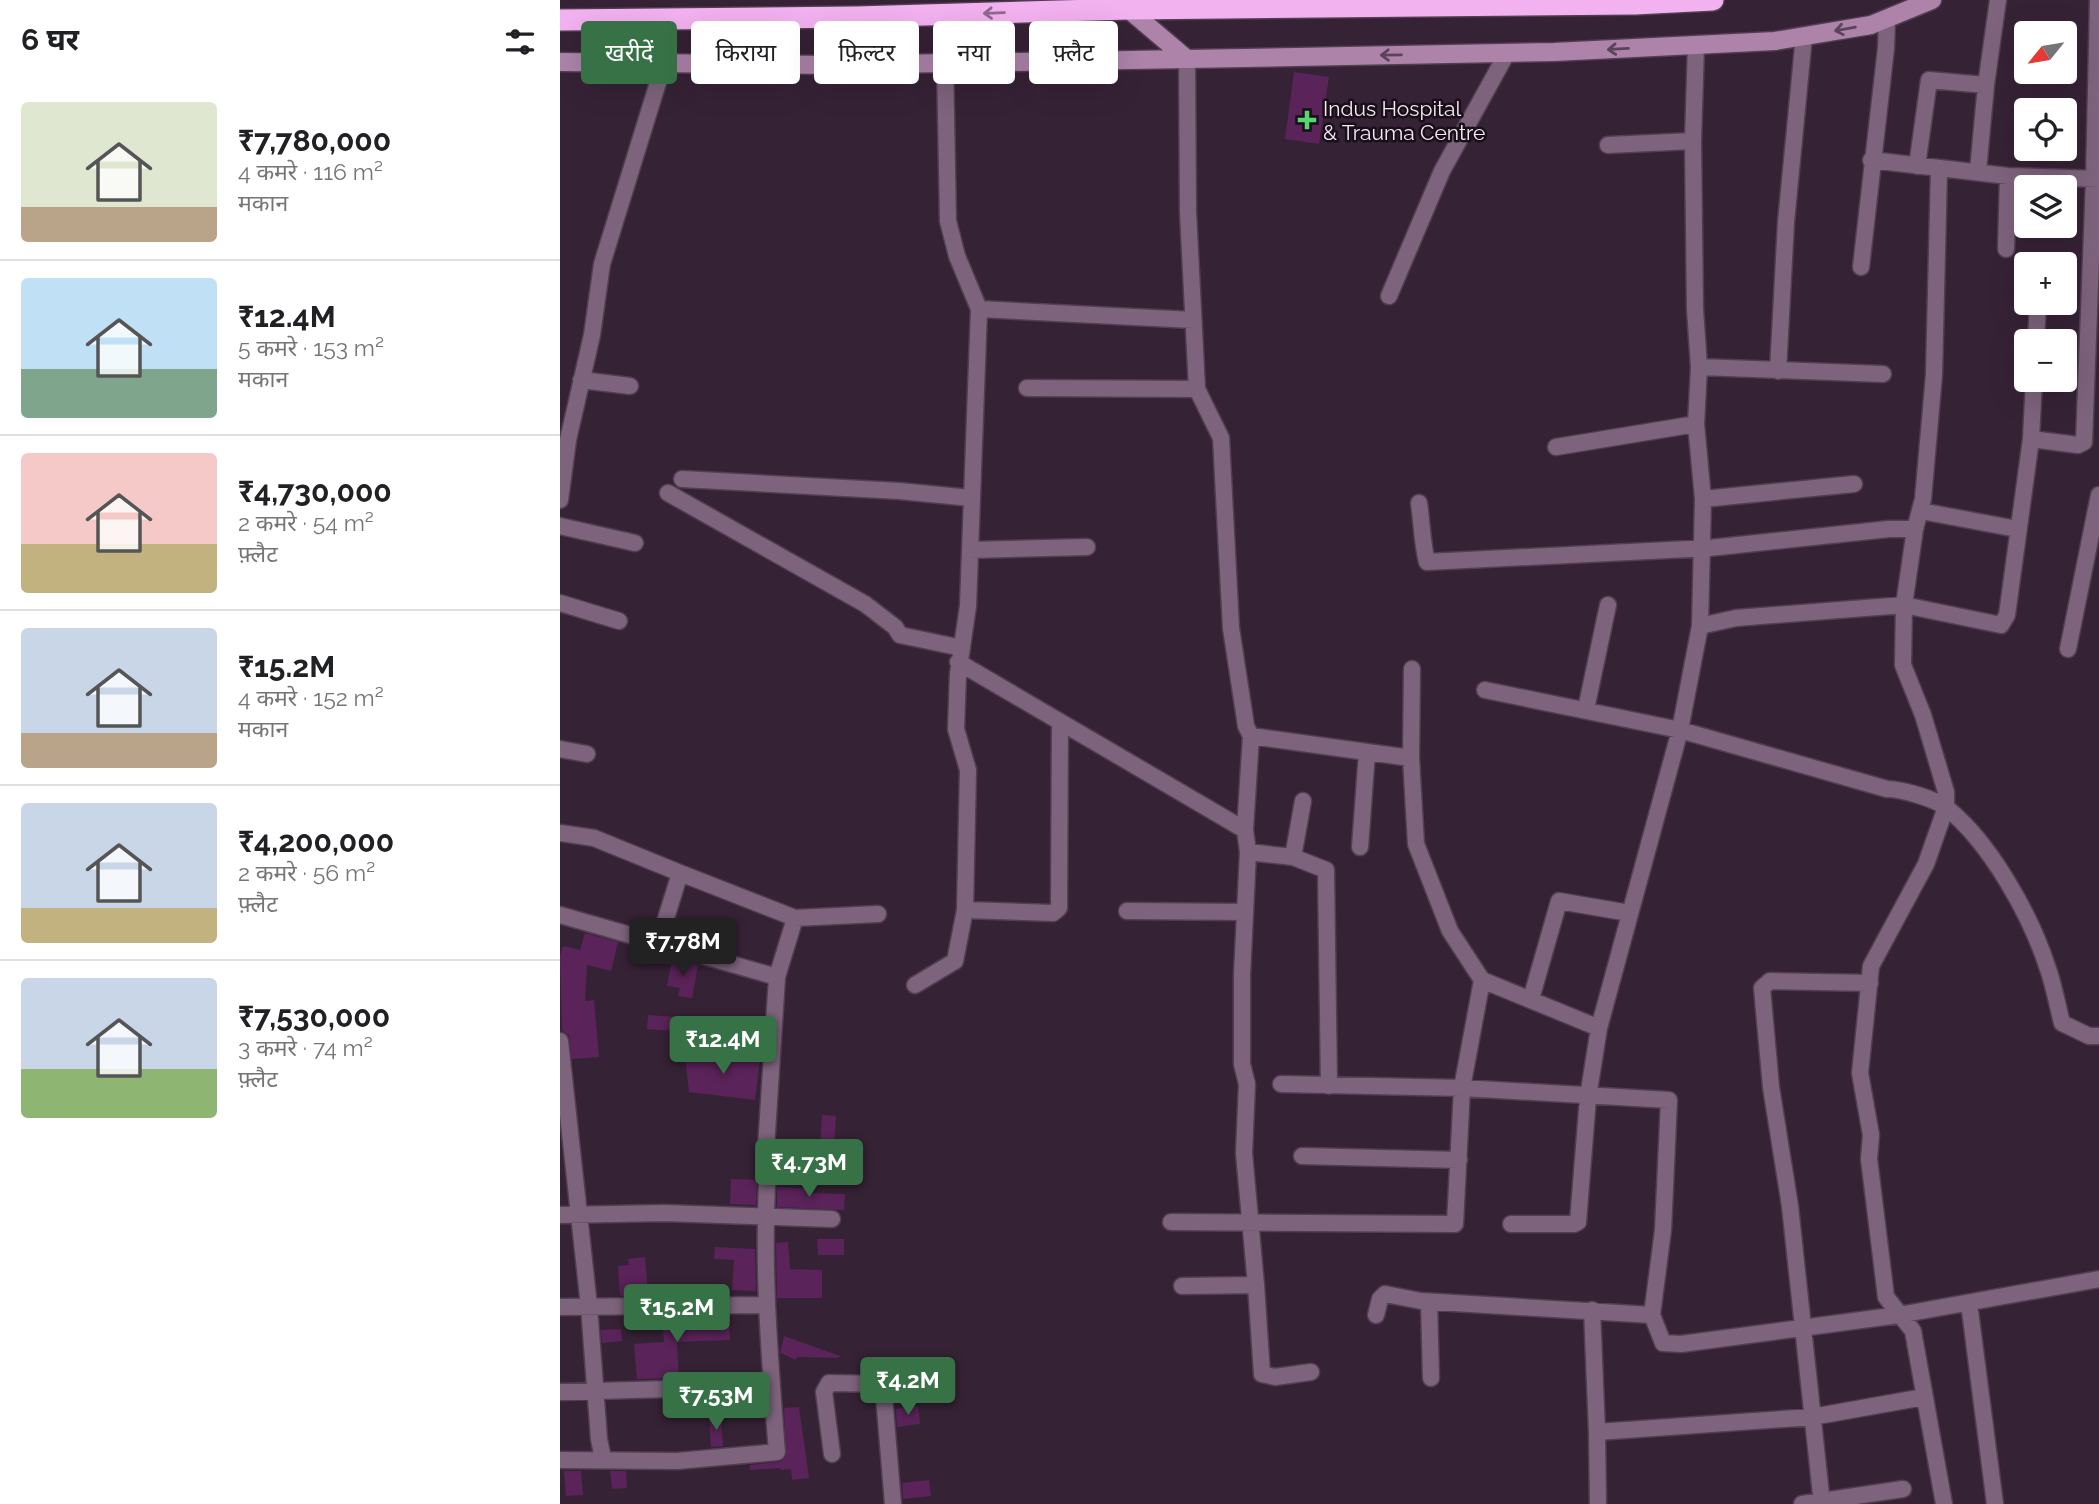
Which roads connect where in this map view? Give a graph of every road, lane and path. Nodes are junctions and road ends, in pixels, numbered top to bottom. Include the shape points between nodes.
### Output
1 (561, 0) edge
2 (1713, 0) edge
3 (1932, 0) edge
4 (1998, 0) edge
5 (2098, 0) edge
6 (1577, 2) edge
7 (1128, 9) junction
8 (663, 19) joint
9 (1886, 19) junction
10 (560, 20) edge
11 (1804, 36) junction
12 (1696, 45) junction
13 (1507, 53) junction
14 (1187, 60) junction
15 (560, 62) edge
16 (581, 62) edge
17 (1015, 63) edge
18 (677, 64) edge
19 (933, 64) edge
20 (658, 84) edge
21 (945, 84) edge
22 (1986, 85) junction
23 (1693, 141) junction
24 (1608, 145) dead end
25 (1871, 160) junction
26 (1917, 166) junction
27 (1940, 168) junction
28 (1978, 172) junction
29 (2008, 176) junction
30 (2097, 179) edge
31 (2006, 249) dead end
32 (1861, 267) dead end
33 (1389, 296) dead end
34 (2094, 308) edge
35 (979, 309) junction
36 (1193, 320) junction
37 (1699, 367) junction
38 (1778, 371) junction
39 (1883, 374) dead end
40 (581, 380) junction
41 (630, 386) dead end
42 (1027, 388) dead end
43 (1197, 389) junction
44 (2033, 392) edge
45 (1696, 424) junction
46 (564, 438) edge
47 (2031, 439) junction
48 (1556, 447) dead end
49 (682, 479) dead end
50 (1854, 484) dead end
51 (668, 493) dead end
52 (2099, 495) edge
53 (971, 498) junction
54 (1703, 499) junction
55 (560, 500) edge
56 (1419, 503) dead end
57 (1921, 511) junction
58 (560, 526) edge
59 (2017, 529) junction
60 (1915, 530) junction
61 (635, 543) dead end
62 (1087, 547) dead end
63 (1702, 548) junction
64 (970, 550) junction
65 (560, 603) edge
66 (1608, 605) dead end
67 (1904, 605) junction
68 (620, 621) dead end
69 (1700, 626) junction
70 (2068, 649) dead end
71 (960, 658) junction
72 (1412, 669) dead end
73 (1485, 690) dead end
74 (1587, 709) junction
75 (1060, 722) junction
76 (1680, 730) junction
77 (1251, 736) junction
78 (560, 750) edge
79 (1367, 752) junction
80 (587, 754) dead end
81 (1411, 758) junction
82 (1303, 801) dead end
83 (1946, 807) junction
84 (1245, 830) junction
85 (560, 832) edge
86 (1360, 847) dead end
87 (1248, 852) junction
88 (1293, 857) junction
89 (680, 873) junction
90 (965, 910) junction
91 (1128, 911) dead end
92 (1245, 912) junction
93 (1629, 913) junction
94 (878, 914) dead end
95 (560, 915) edge
96 (795, 919) junction
97 (659, 941) junction
98 (777, 976) junction
99 (1482, 980) junction
100 (1870, 983) junction
101 (915, 985) dead end
102 (1531, 999) junction
103 (1599, 1028) junction
104 (2099, 1035) edge
105 (560, 1041) edge
106 (1282, 1084) dead end
107 (1329, 1086) junction
108 (1462, 1088) junction
109 (1588, 1097) junction
110 (1302, 1156) dead end
111 (1459, 1160) junction
112 (560, 1215) edge
113 (578, 1215) junction
114 (764, 1217) junction
115 (832, 1219) dead end
116 (1171, 1222) dead end
117 (1251, 1222) junction
118 (1511, 1224) dead end
119 (2099, 1279) edge
120 (1256, 1285) junction
121 (1182, 1286) dead end
122 (1429, 1302) junction
123 (1969, 1303) junction
124 (765, 1305) junction
125 (589, 1306) junction
126 (560, 1307) edge
127 (1592, 1310) junction
128 (1376, 1315) dead end
129 (1652, 1315) junction
130 (1899, 1315) junction
131 (1803, 1327) junction
132 (1311, 1372) dead end
133 (1431, 1378) dead end
134 (706, 1388) dead end
135 (596, 1391) junction
136 (560, 1392) edge
137 (1924, 1397) junction
138 (1812, 1417) junction
139 (1597, 1432) junction
140 (832, 1454) dead end
141 (603, 1459) junction
142 (560, 1460) edge
143 (1903, 1489) dead end
144 (1821, 1503) edge
145 (893, 1504) edge
146 (1598, 1504) edge
147 (1802, 1504) edge
148 (1944, 1504) edge
149 (1995, 1504) edge

1 - 10 highway
2 - 6 highway
3 - 9 street
4 - 22 street
5 - 30 street
6 - 7 highway
7 -> 8 highway
7 - 14 street
8 - 10 highway
9 -> 11 street
9 - 25 street
11 - 12 street
11 - 38 street via 1786,222
12 -> 13 street
12 - 23 street
13 -> 14 street
13 - 33 street via 1442,172
14 - 17 street
14 - 36 street
15 - 16 street
18 - 19 street
20 - 40 street via 602,264
21 - 35 street via 948,221
22 - 26 street via 1929,80
22 - 28 street
23 - 24 street
23 - 37 street
25 - 26 street
25 - 32 street
26 - 27 street
27 - 28 street
27 - 57 street via 1934,375
28 - 29 street
29 - 30 street
29 - 31 street
30 - 34 street
34 - 47 street via 2084,442
35 - 36 street
35 - 53 street
36 - 43 street
37 - 38 street
37 - 45 street
38 - 39 street
40 - 41 street
40 - 46 street
42 - 43 street
43 - 77 street via 1221,438 1231,628
44 - 47 street
45 - 48 street
45 - 54 street
46 - 55 street
47 - 59 street
49 - 53 street
50 - 54 street
51 - 71 street via 864,604 900,635
52 - 70 street
53 - 64 street
54 - 63 street
56 - 63 street via 1427,562
57 - 59 street
57 - 60 street
58 - 61 street
59 - 67 street via 2007,615 2001,625
60 - 63 street
60 - 67 street
62 - 64 street
63 - 69 street
64 - 71 street
65 - 68 street
66 - 74 street
67 - 69 street via 1737,618
67 - 83 street via 1903,665 1923,715 1946,792
69 - 76 street
71 - 75 street
71 - 90 street via 956,729 968,770
72 - 81 street
73 - 74 street
74 - 76 street
75 - 84 street
75 - 90 street via 1059,908 1053,913
76 - 83 street via 1898,789
76 - 93 street
77 - 79 street
77 - 84 street
78 - 80 street
79 - 81 street
79 - 86 street
81 - 99 street via 1416,844 1450,930
82 - 88 street
83 - 100 street via 1926,864 1871,966
83 - 104 street via 1990,853 2019,905 2047,965 2062,1023
84 - 87 street
85 - 89 street via 594,838
87 - 88 street
87 - 92 street
88 - 107 street via 1326,870
89 - 96 street
89 - 97 street
90 - 101 street via 955,961
91 - 92 street
92 - 117 street via 1242,1064 1247,1084 1244,1153
93 - 102 street via 1559,901
93 - 103 street
94 - 96 street
95 - 97 street
96 - 98 street
97 - 98 street
98 - 114 street
99 - 102 street
99 - 108 street
100 - 130 street via 1860,1073 1871,1135 1869,1158 1886,1297
100 - 131 street via 1770,981 1762,988
102 - 103 street
103 - 109 street
105 - 113 street
106 - 107 street
107 - 108 street
108 - 109 street
108 - 111 street
109 - 118 street via 1578,1222
109 - 129 street via 1669,1100 1663,1230
110 - 111 street
111 - 117 street via 1455,1224
112 - 113 street
113 - 114 street
113 - 125 street
114 - 115 street
114 - 124 street
116 - 117 street
117 - 120 street
119 - 123 street
120 - 121 street
120 - 132 street via 1262,1374 1275,1377
122 - 127 street
122 - 128 street via 1385,1294
122 - 133 street
123 - 130 street
123 - 149 street
124 - 125 street
124 - 141 street via 777,1452 677,1461
125 - 126 street
125 - 135 street
127 - 129 street
127 - 139 street
129 - 131 street via 1662,1343
130 - 131 street
130 - 137 street via 1913,1331
131 - 138 street
134 - 135 street
135 - 136 street
135 - 141 street
137 - 138 street
137 - 148 street
138 - 139 street
138 - 144 street
139 - 146 street
140 - 145 street via 824,1392 830,1384 883,1384
141 - 142 street
143 - 144 street
144 - 147 street

